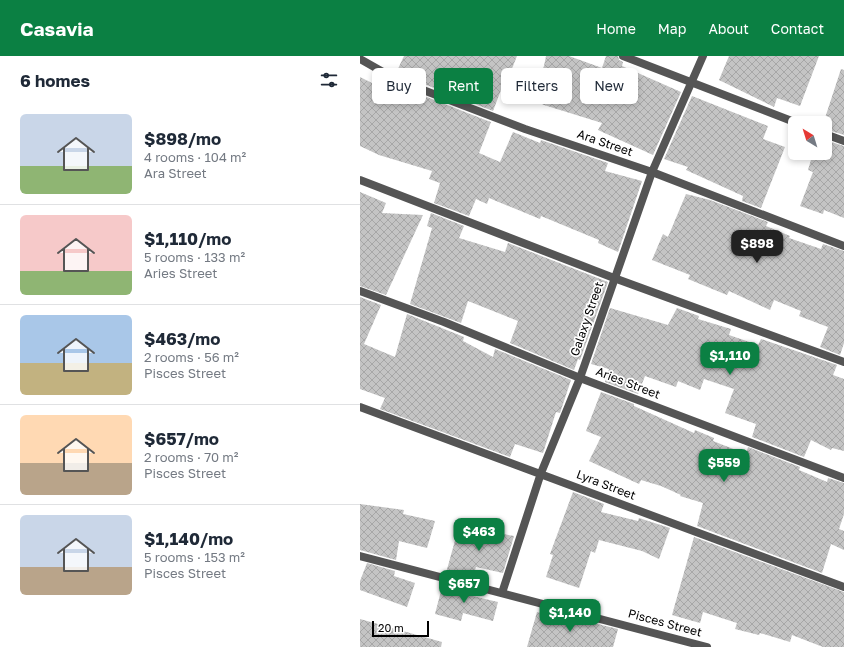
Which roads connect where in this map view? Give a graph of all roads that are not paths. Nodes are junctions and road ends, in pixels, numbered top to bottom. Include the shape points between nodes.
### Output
1 (623, 56) edge
2 (703, 56) edge
3 (360, 59) edge
4 (692, 83) junction
5 (788, 120) edge
6 (832, 137) edge
7 (844, 141) edge
8 (652, 172) junction
9 (360, 180) edge
10 (844, 246) edge
11 (614, 278) junction
12 (360, 292) edge
13 (844, 362) edge
14 (580, 378) junction
15 (360, 407) edge
16 (541, 473) junction
17 (844, 478) edge
18 (360, 556) edge
19 (844, 587) edge
20 (502, 593) junction
21 (708, 647) edge

1 - 4 street
2 - 4 street, Galaxy Street
3 - 8 street, Ara Street via 397,80 525,129
4 - 5 street
4 - 8 street, Galaxy Street
6 - 7 street
8 - 10 street, Ara Street
8 - 11 street, Galaxy Street
9 - 11 street
11 - 13 street
11 - 14 street, Galaxy Street
12 - 14 street, Aries Street via 444,322
14 - 16 street, Galaxy Street
14 - 17 street, Aries Street
15 - 16 street, Lyra Street
16 - 19 street, Lyra Street
16 - 20 street, Galaxy Street
18 - 20 street, Pisces Street
20 - 21 street, Pisces Street

